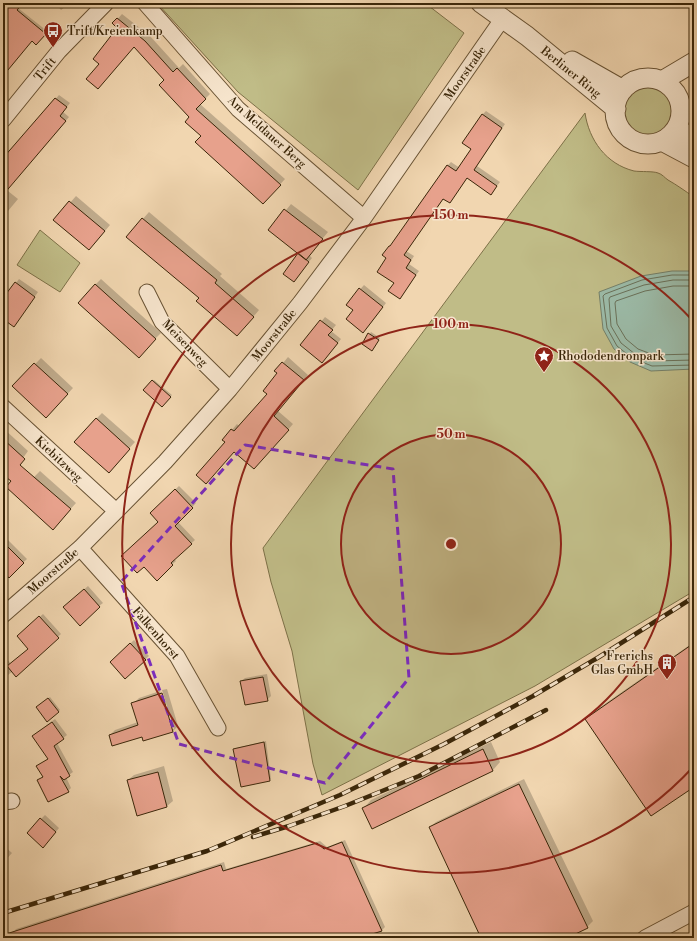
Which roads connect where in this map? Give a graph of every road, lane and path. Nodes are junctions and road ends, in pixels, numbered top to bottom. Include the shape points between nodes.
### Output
1 (106, 3) edge
2 (145, 3) edge
3 (481, 3) edge
4 (503, 18) junction
5 (527, 36) junction
6 (694, 62) edge
7 (694, 72) edge
8 (668, 87) junction
9 (623, 90) junction
10 (616, 108) junction
11 (3, 120) edge
12 (677, 127) junction
13 (662, 141) junction
14 (694, 142) edge
15 (694, 158) edge
16 (364, 218) junction
17 (148, 292) dead end
18 (230, 389) junction
19 (3, 407) edge
20 (116, 511) junction
21 (80, 548) junction
22 (3, 615) edge
23 (218, 728) dead end
24 (694, 912) edge
25 (645, 938) edge

1 - 11 street, Trift via 59,51
2 - 16 street, Am Meldauer Berg via 238,109
3 - 4 street, Berliner Ring
4 - 5 street, Berliner Ring
4 - 16 street, Moorstraße
5 - 9 street, Berliner Ring
5 - 10 street, Berliner Ring
6 - 8 street
7 - 8 street
8 - 9 street via 649,78 633,82
8 - 12 street via 680,104 681,112
9 - 10 street
10 - 13 street via 620,127 630,138 644,144
12 - 13 street
12 - 14 street
13 - 15 street
16 - 18 street, Moorstraße via 300,303
17 - 18 street, Meisenweg via 162,322
18 - 20 street, Moorstraße via 165,462
19 - 20 street, Kiebitzweg
20 - 21 street, Moorstraße
21 - 22 street, Moorstraße
21 - 23 street, Falkenhorst via 177,656
24 - 25 street

